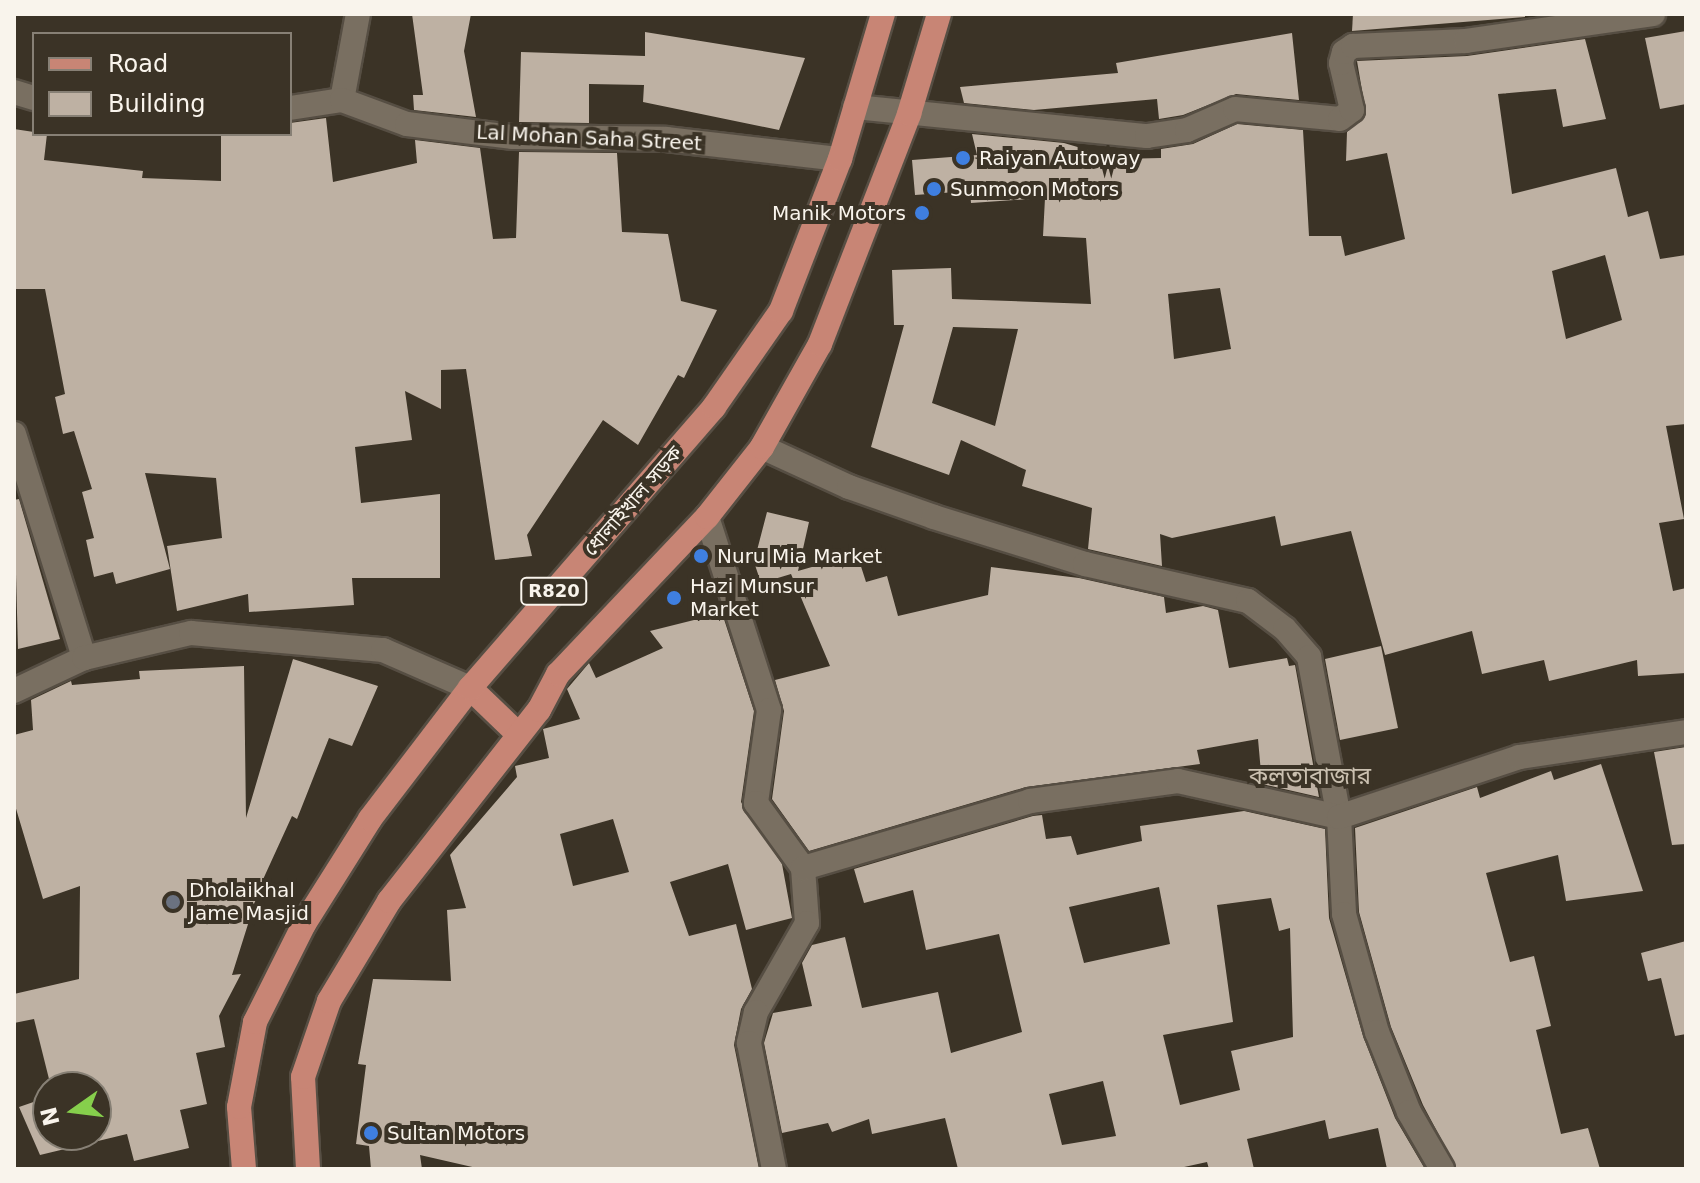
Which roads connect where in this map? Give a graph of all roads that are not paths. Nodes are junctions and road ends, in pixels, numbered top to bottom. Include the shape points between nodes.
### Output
1 (358, 14) edge
2 (883, 14) edge
3 (939, 14) edge
4 (1653, 14) edge
5 (342, 100) junction
6 (855, 107) junction
7 (292, 108) edge
8 (909, 114) junction
9 (840, 159) junction
10 (16, 442) edge
11 (762, 447) junction
12 (707, 517) junction
13 (84, 658) junction
14 (470, 688) junction
15 (14, 691) edge
16 (1686, 732) edge
17 (518, 734) junction
18 (1339, 817) junction
19 (803, 868) junction
20 (244, 1169) edge
21 (308, 1169) edge
22 (774, 1169) edge
23 (1442, 1169) edge

1 - 5 street
2 - 6 main road, ধোলাইখাল সড়ক / R820
3 - 8 main road, R820
4 - 8 street via 1466,41 1353,46 1341,63 1352,110 1340,119 1235,109 1187,130 1147,136
5 - 7 street
5 - 9 street, Lal Mohan Saha Street via 407,124 513,137 666,139
6 - 8 street
6 - 9 main road, ধোলাইখাল সড়ক / R820
8 - 11 main road, R820 via 820,344
9 - 14 main road, ধোলাইখাল সড়ক / R820 via 781,311 722,395
10 - 13 street
11 - 12 main road, R820
11 - 18 street via 849,487 934,517 1085,564 1248,601 1285,629 1309,657
12 - 17 main road, R820 via 558,674
12 - 19 street via 769,710 756,803
13 - 14 street via 191,633 383,650
13 - 15 street
14 - 17 main road
14 - 20 main road, ধোলাইখাল সড়ক / R820 via 370,819 304,924 255,1022 239,1107
16 - 18 street via 1519,757
17 - 21 main road, R820 via 389,901 329,1001 303,1077
18 - 19 street via 1178,781 1030,801
18 - 23 street via 1344,914 1377,1032 1409,1112
19 - 22 street via 807,923 756,1012 749,1043

